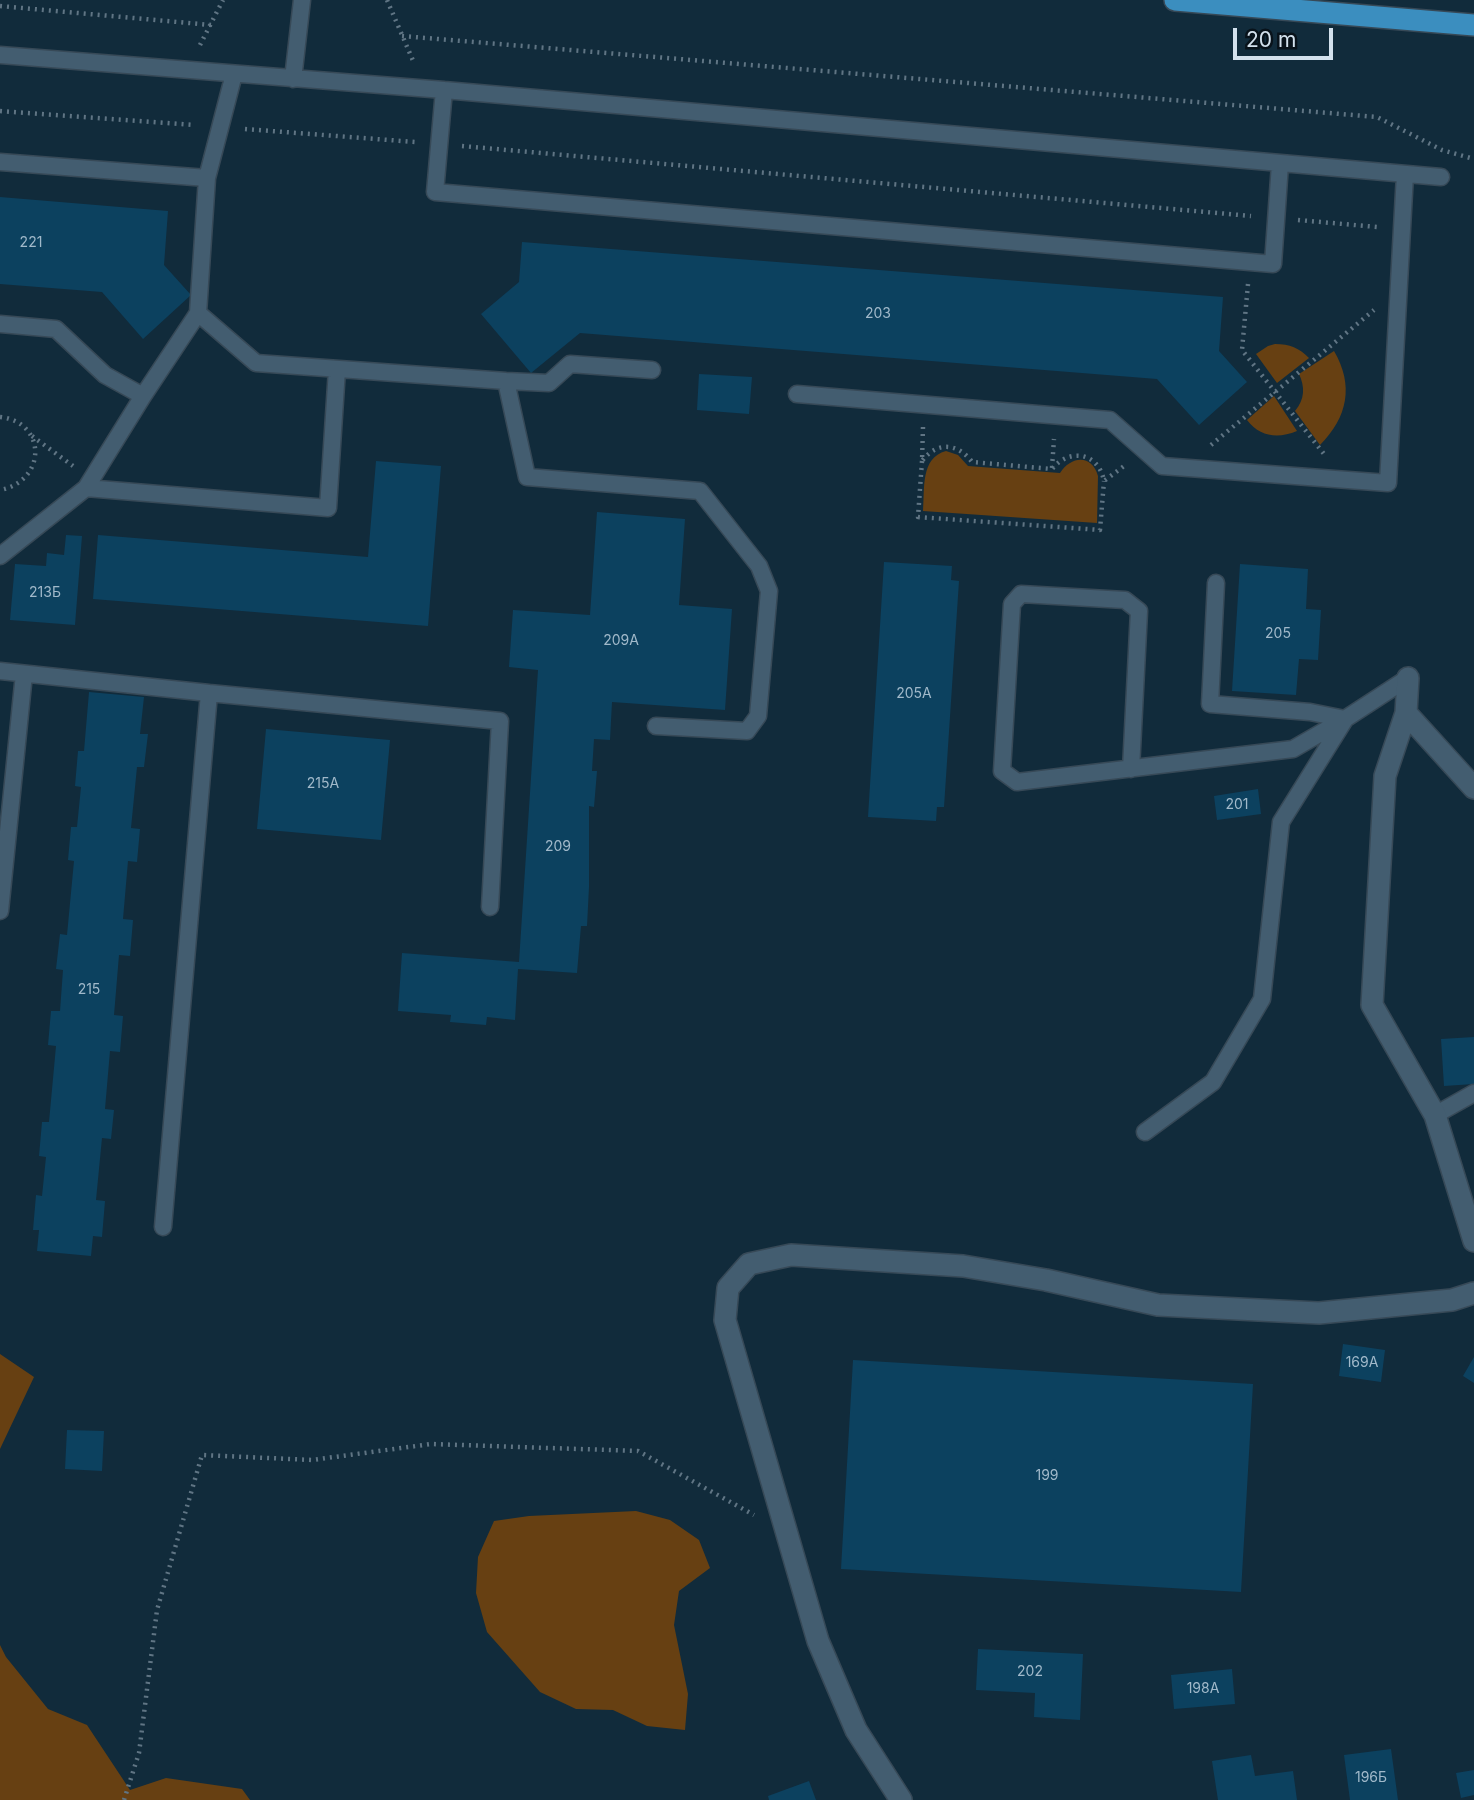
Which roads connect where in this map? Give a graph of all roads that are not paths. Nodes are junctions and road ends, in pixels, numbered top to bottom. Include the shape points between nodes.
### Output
1 (302, 0) edge
2 (1175, 0) edge
3 (1474, 25) edge
4 (0, 55) edge
5 (234, 74) junction
6 (293, 79) junction
7 (444, 90) junction
8 (0, 162) edge
9 (1280, 163) junction
10 (1405, 174) junction
11 (1441, 177) dead end
12 (207, 178) junction
13 (198, 313) junction
14 (0, 324) edge
15 (337, 369) junction
16 (652, 370) dead end
17 (506, 381) junction
18 (797, 394) dead end
19 (143, 396) junction
20 (89, 483) junction
21 (0, 556) edge
22 (1216, 583) dead end
23 (0, 671) edge
24 (24, 674) junction
25 (1408, 678) joint
26 (209, 693) junction
27 (1406, 713) junction
28 (1345, 719) junction
29 (656, 726) dead end
30 (1130, 769) junction
31 (1474, 788) edge
32 (490, 907) dead end
33 (0, 911) edge
34 (1474, 1093) edge
35 (1435, 1115) junction
36 (1146, 1132) dead end
37 (163, 1227) dead end
38 (1474, 1241) edge
39 (1474, 1293) edge
40 (901, 1800) edge

1 - 6 lane
2 - 3 main road
4 - 5 lane
5 - 6 lane
5 - 12 lane
6 - 7 lane
7 - 9 lane
7 - 9 lane via 435,192 1273,264
8 - 12 lane
9 - 10 lane
10 - 11 lane
10 - 18 lane via 1388,483 1162,466 1110,420
12 - 13 lane
13 - 15 lane via 256,363
13 - 19 lane
14 - 19 lane via 57,328 105,375
15 - 17 lane
15 - 20 lane via 328,508
16 - 17 lane via 570,364 549,383
17 - 29 lane via 527,477 699,491 759,566 769,591 758,716 747,731
19 - 20 lane
20 - 21 lane
22 - 28 lane via 1210,704
23 - 24 lane
24 - 26 lane
24 - 33 lane
25 - 27 street
25 - 28 lane
26 - 32 lane via 500,721
26 - 37 lane
27 - 31 street
27 - 35 street via 1385,776 1372,1005
28 - 30 lane via 1293,749
28 - 36 lane via 1281,822 1262,999 1213,1083
30 - 30 lane via 1017,782 1002,771 1012,604 1021,594 1125,600 1139,611
34 - 35 lane
35 - 38 street
39 - 40 street via 1452,1300 1319,1313 1158,1305 963,1266 791,1255 749,1264 728,1288 725,1320 785,1532 818,1641 856,1730

